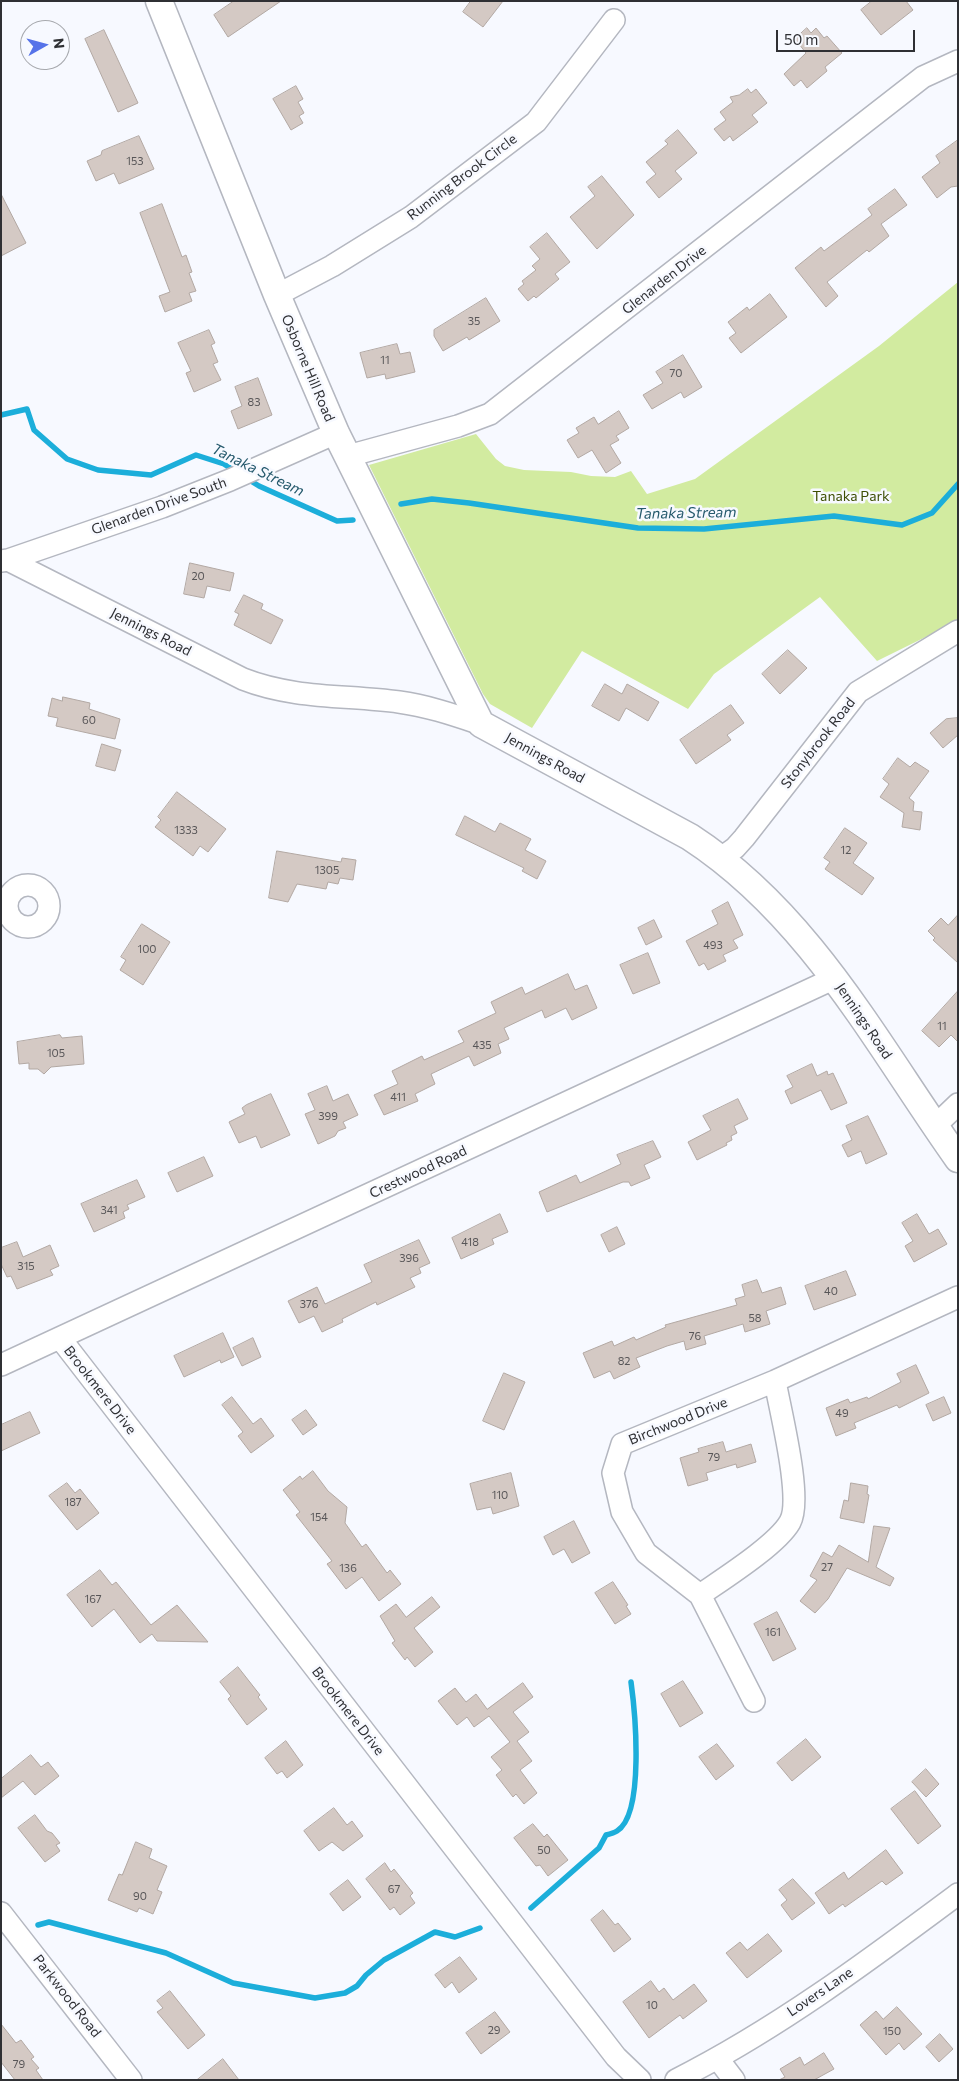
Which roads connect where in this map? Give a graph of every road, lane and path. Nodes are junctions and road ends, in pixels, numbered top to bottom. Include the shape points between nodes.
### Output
1 (158, 1) edge
2 (614, 20) dead end
3 (958, 61) edge
4 (277, 296) junction
5 (336, 433) junction
6 (348, 456) junction
7 (5, 561) edge
8 (958, 631) edge
9 (481, 724) junction
10 (721, 858) junction
11 (835, 978) junction
12 (958, 1104) edge
13 (935, 1126) junction
14 (958, 1159) edge
15 (958, 1297) edge
16 (60, 1338) junction
17 (1, 1366) edge
18 (775, 1381) junction
19 (700, 1595) junction
20 (754, 1700) dead end
21 (958, 1894) edge
22 (1, 1913) edge
23 (718, 2059) junction
24 (131, 2080) edge
25 (640, 2080) edge
26 (676, 2080) edge
27 (734, 2080) edge

1 - 4 street, Osborne Hill Road
2 - 4 street, Running Brook Circle via 536,122 411,217
3 - 6 street, Glenarden Drive via 923,77 490,414
4 - 5 street, Osborne Hill Road
5 - 6 street, Osborne Hill Road
5 - 7 street, Glenarden Drive South via 162,507
6 - 9 street, Osborne Hill Road
7 - 9 street, Jennings Road via 263,687 297,694 401,702
8 - 10 street, Stonybrook Road via 858,692 736,848
9 - 10 street, Jennings Road via 690,837
10 - 11 street, Jennings Road via 775,906
11 - 13 street, Jennings Road
11 - 16 street, Crestwood Road
12 - 13 street
13 - 14 street, Jennings Road
15 - 18 street, Birchwood Drive
16 - 17 street, Crestwood Road
16 - 25 street, Brookmere Drive via 616,2057
18 - 19 street via 794,1492 790,1522 765,1549
18 - 19 street, Birchwood Drive via 622,1444 613,1473 622,1512 646,1553
19 - 20 street, Birchwood Drive
21 - 23 street, Lovers Lane via 883,1950
22 - 24 street, Parkwood Road
23 - 26 street, Lovers Lane
23 - 27 street

